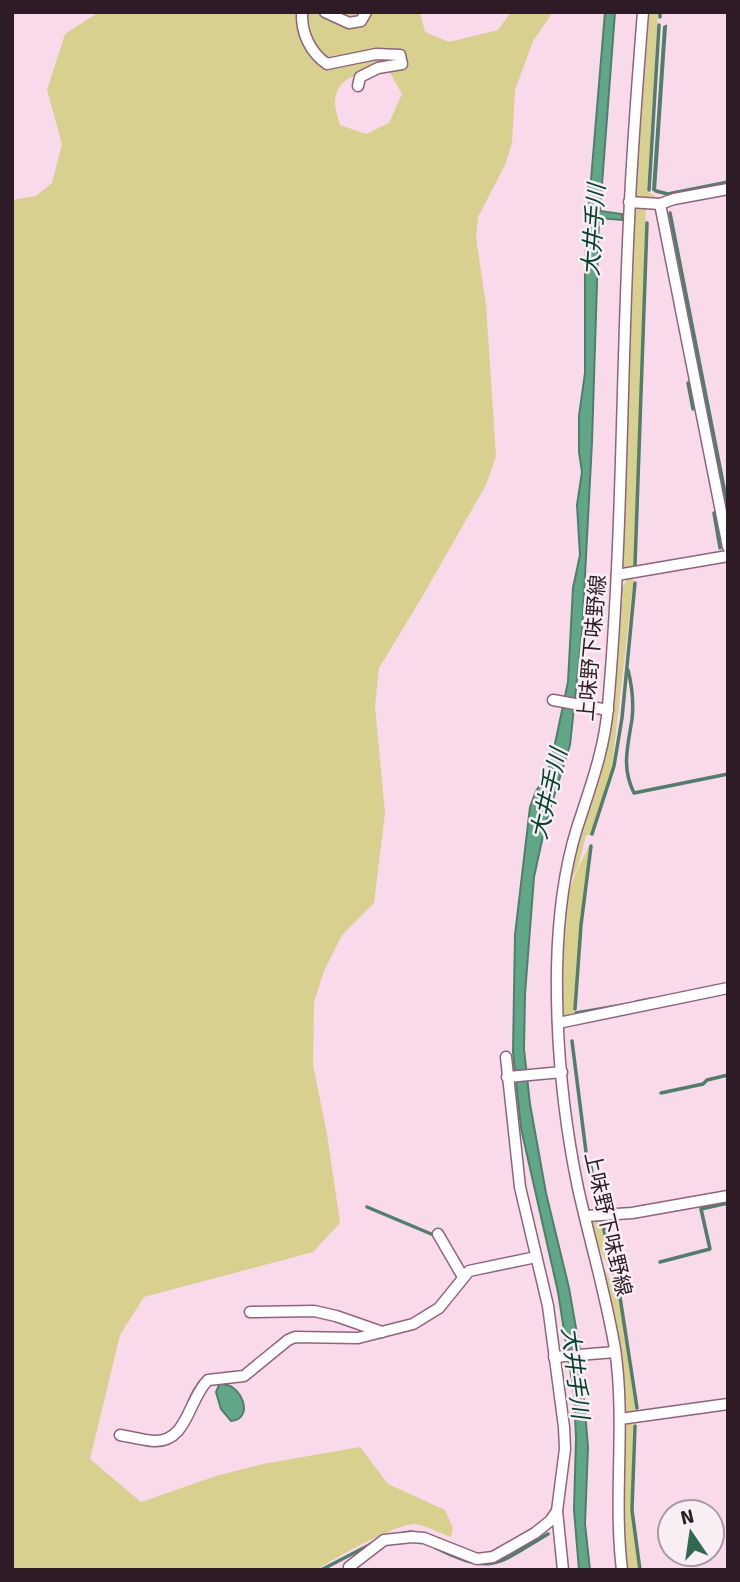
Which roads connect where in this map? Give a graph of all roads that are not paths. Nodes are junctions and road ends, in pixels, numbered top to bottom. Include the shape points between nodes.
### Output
1 (302, 12) edge
2 (325, 12) edge
3 (366, 12) edge
4 (643, 12) edge
5 (358, 86) dead end
6 (728, 188) edge
7 (629, 202) junction
8 (660, 205) junction
9 (728, 547) edge
10 (728, 556) edge
11 (617, 575) junction
12 (553, 700) dead end
13 (608, 710) junction
14 (728, 988) edge
15 (558, 1023) junction
16 (506, 1057) dead end
17 (557, 1072) junction
18 (509, 1077) junction
19 (728, 1196) edge
20 (586, 1216) junction
21 (439, 1234) dead end
22 (537, 1257) junction
23 (463, 1277) junction
24 (250, 1312) dead end
25 (382, 1332) junction
26 (613, 1352) junction
27 (557, 1357) junction
28 (728, 1404) edge
29 (621, 1419) junction
30 (120, 1434) dead end
31 (557, 1511) junction
32 (349, 1567) dead end
33 (562, 1570) edge
34 (622, 1570) edge

1 - 5 street via 310,48 327,64 376,54 400,55 402,64 378,68 360,77
2 - 3 street via 349,23 361,21
4 - 7 street, 上味野下味野線
6 - 8 street
7 - 8 street
7 - 11 street, 上味野下味野線
8 - 9 street
10 - 11 street
11 - 13 street, 上味野下味野線
12 - 13 street
13 - 15 street, 上味野下味野線 via 565,884 559,926
14 - 15 street
15 - 17 street, 上味野下味野線
16 - 18 street
17 - 18 street
17 - 20 street, 上味野下味野線
18 - 22 street via 520,1187
19 - 20 street
20 - 26 street, 上味野下味野線
21 - 23 street
22 - 23 street via 469,1271
22 - 27 street
23 - 25 street via 432,1314
24 - 25 street via 314,1311
25 - 30 street via 358,1338 288,1340 244,1376 208,1380 174,1436 152,1441
26 - 27 street
26 - 29 street, 上味野下味野線
27 - 31 street via 565,1449
28 - 29 street
29 - 34 street, 上味野下味野線 via 617,1520
31 - 32 street via 535,1533 494,1558 477,1559 412,1536 384,1541
31 - 33 street

